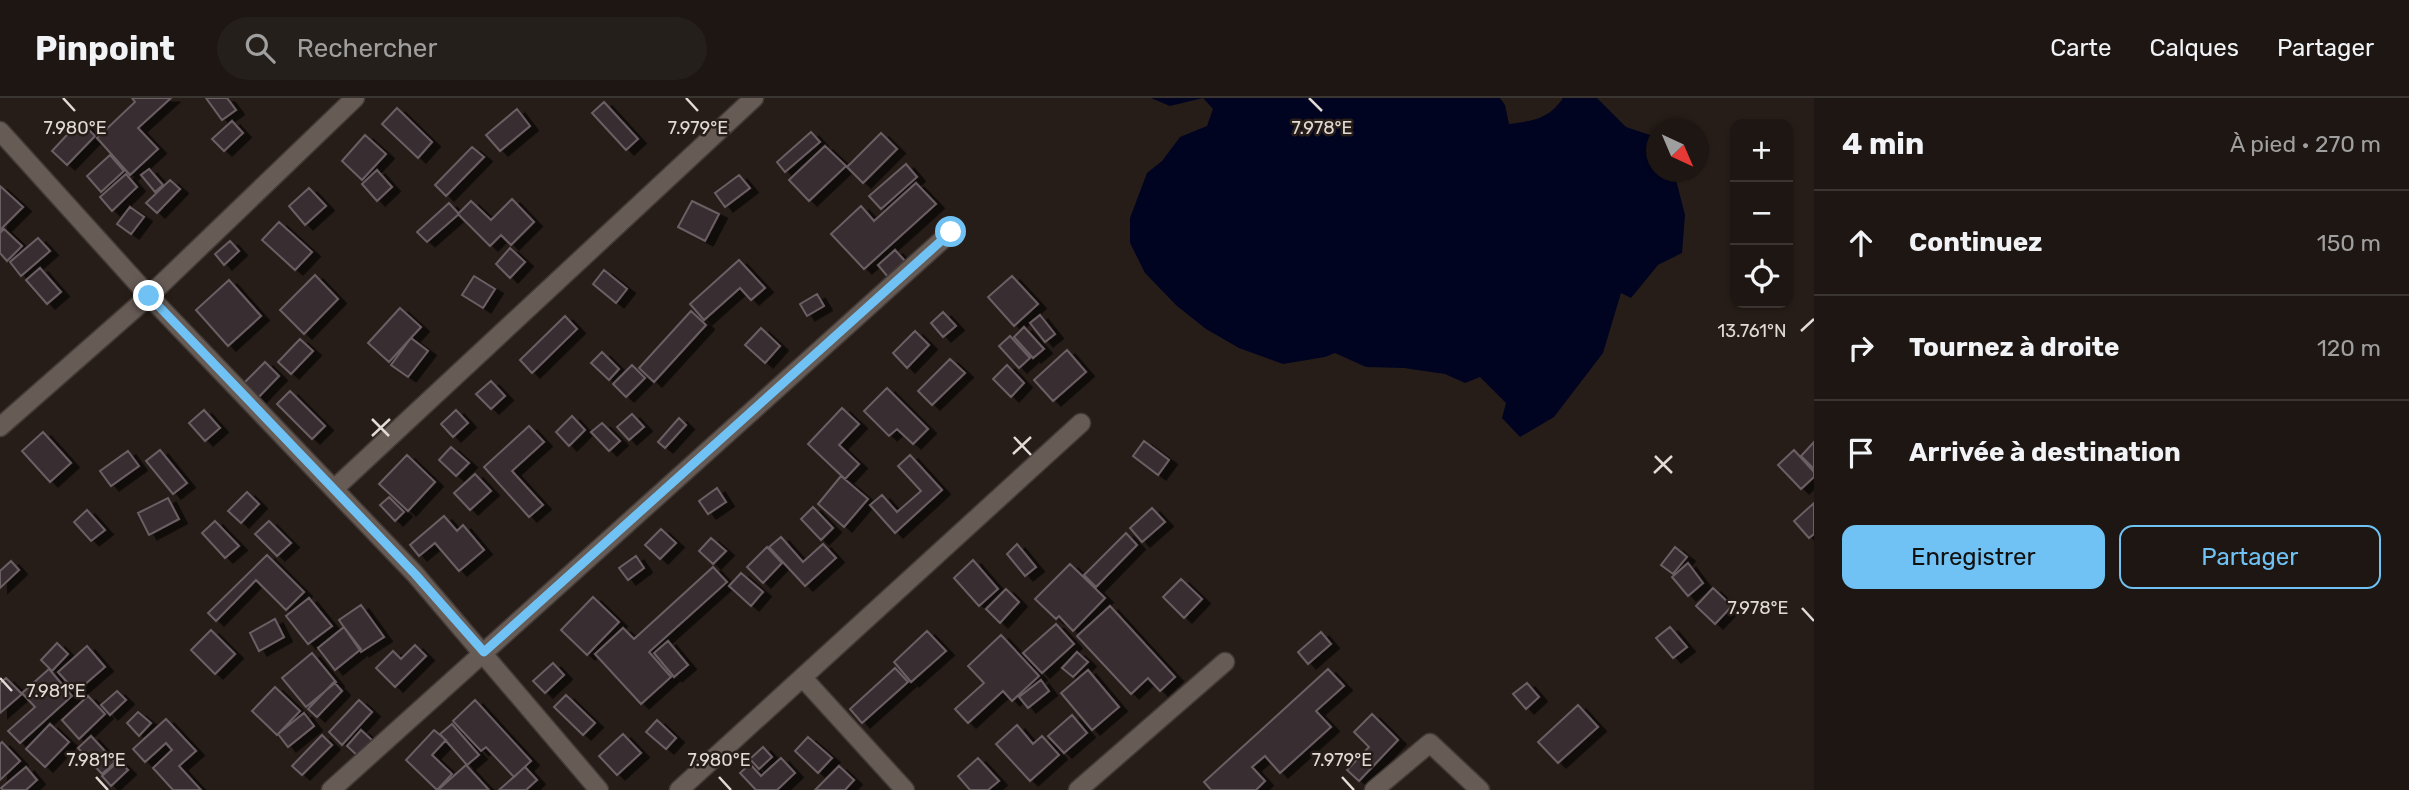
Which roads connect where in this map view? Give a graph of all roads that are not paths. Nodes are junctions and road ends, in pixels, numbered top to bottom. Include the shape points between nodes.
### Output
1 (355, 98) edge
2 (754, 98) edge
3 (0, 131) edge
4 (951, 232) dead end
5 (149, 296) junction
6 (1081, 423) dead end
7 (0, 426) edge
8 (334, 489) junction
9 (484, 652) junction
10 (1225, 662) dead end
11 (803, 678) junction
12 (331, 790) edge
13 (599, 790) edge
14 (679, 790) edge
15 (905, 790) edge
16 (1077, 790) edge
17 (1374, 790) edge
18 (1479, 790) edge

1 - 5 street
2 - 8 street
3 - 5 street
4 - 9 street
5 - 7 street
5 - 8 street
6 - 11 street
8 - 9 street
9 - 12 street
9 - 13 street
10 - 16 street
11 - 14 street
11 - 15 street
17 - 18 street via 1430,743

